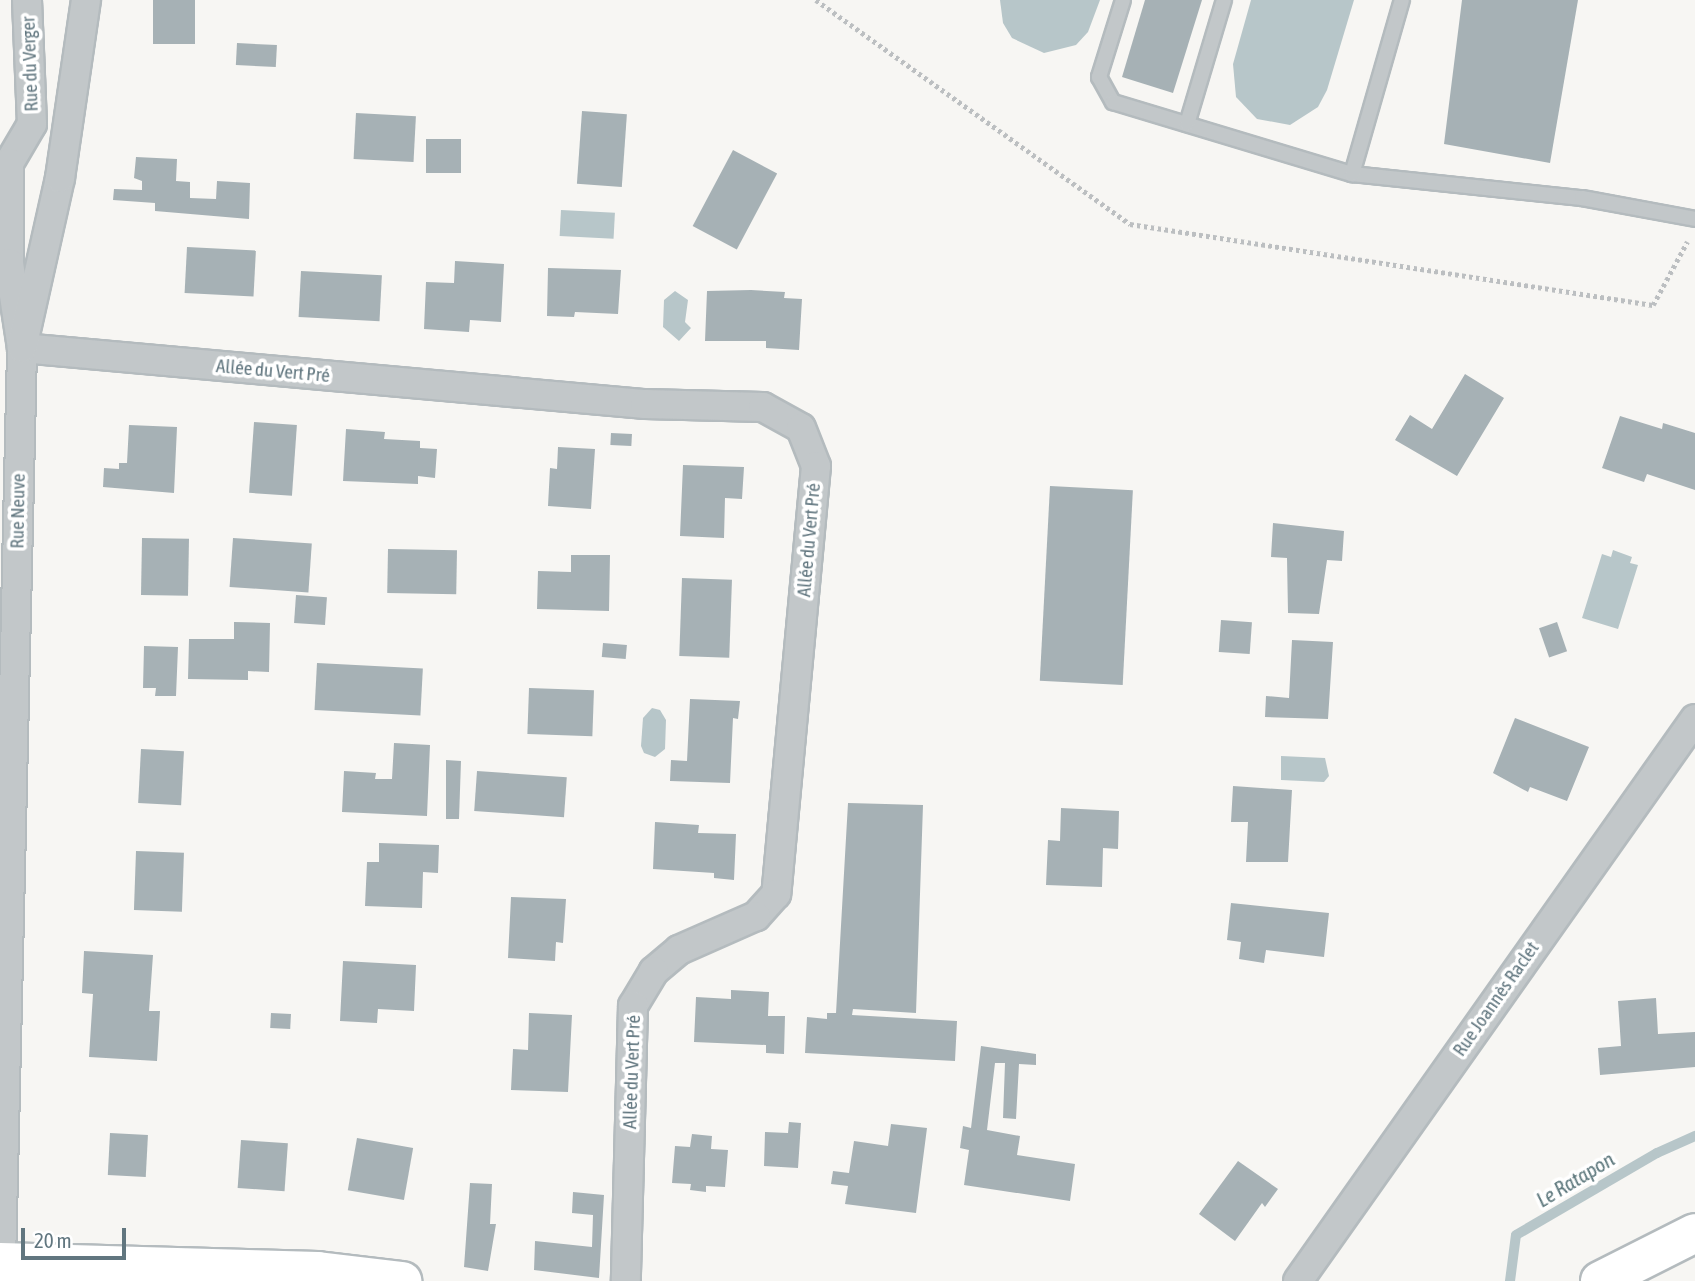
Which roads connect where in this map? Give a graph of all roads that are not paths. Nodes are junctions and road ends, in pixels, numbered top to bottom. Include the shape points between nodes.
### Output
1 (27, 0) edge
2 (86, 0) edge
3 (1124, 0) edge
4 (1224, 0) edge
5 (1402, 0) edge
6 (1186, 124) junction
7 (9, 163) joint
8 (1352, 174) junction
9 (1695, 219) edge
10 (22, 348) junction
11 (9, 497) edge
12 (1695, 719) edge
13 (6, 804) edge
14 (1695, 1233) edge
15 (1, 1262) edge
16 (402, 1281) edge
17 (626, 1281) edge
18 (1298, 1281) edge
19 (1600, 1281) edge

1 - 7 street, Rue du Verger via 32,124
2 - 10 street, Rue Neuve via 60,178
3 - 6 lane via 1099,77 1113,102
4 - 6 lane
5 - 8 lane
6 - 8 lane
7 - 10 street, Rue Neuve via 9,263
8 - 9 lane via 1583,198
10 - 11 street, Rue Neuve
10 - 17 street, Allée du Vert Pré via 645,404 763,407 802,428 816,466 776,894 757,916 679,950 654,971 633,1006
11 - 13 street, Rue Neuve
12 - 18 street, Rue Joannès Raclet
13 - 15 street, Rue Neuve
14 - 19 main road
15 - 16 main road via 318,1271

